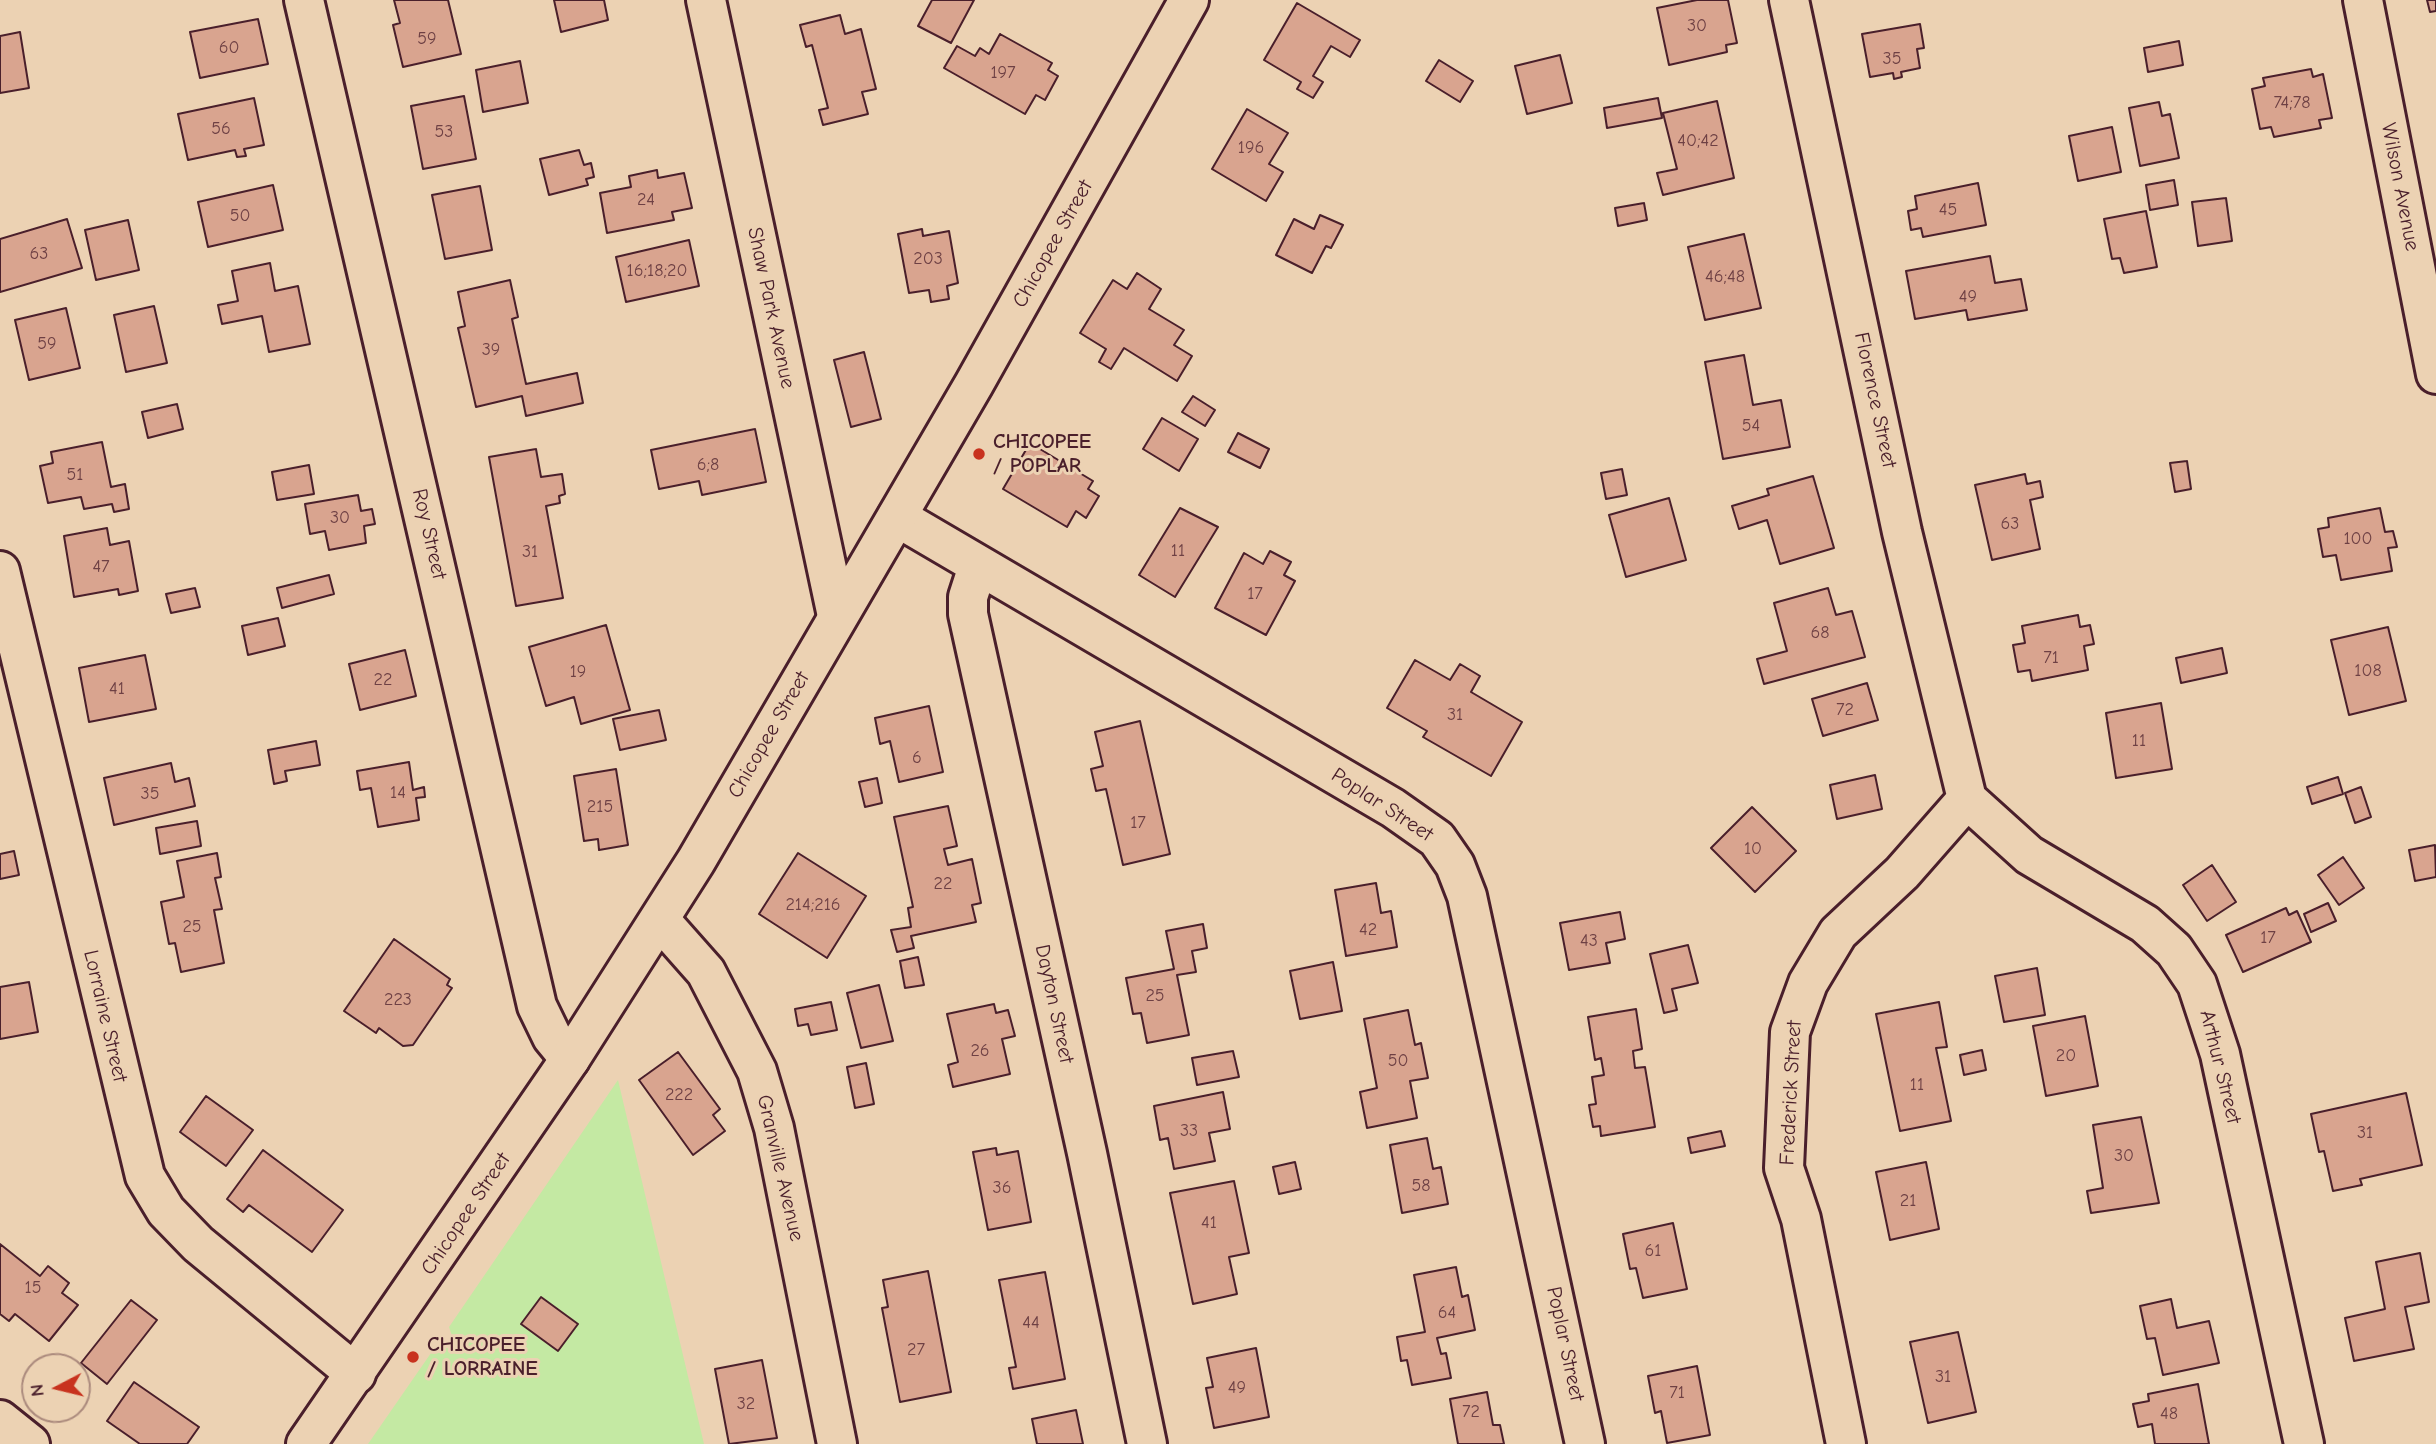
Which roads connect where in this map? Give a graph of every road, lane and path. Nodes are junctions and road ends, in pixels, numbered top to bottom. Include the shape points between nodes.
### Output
1 (304, 0) edge
2 (706, 0) edge
3 (1189, 0) edge
4 (1789, 0) edge
5 (2363, 0) edge
6 (2436, 374) edge
7 (897, 517) junction
8 (978, 566) junction
9 (0, 571) edge
10 (837, 616) junction
11 (1966, 799) junction
12 (660, 919) junction
13 (570, 1059) junction
14 (356, 1374) junction
15 (0, 1420) edge
16 (30, 1444) edge
17 (306, 1444) edge
18 (838, 1444) edge
19 (1147, 1444) edge
20 (1585, 1444) edge
21 (1846, 1444) edge
22 (2304, 1444) edge

1 - 13 street, Roy Street via 537,1006 552,1037
2 - 10 street, Shaw Park Avenue
3 - 7 street, Chicopee Street
4 - 11 street, Florence Street via 1902,532
5 - 6 street, Wilson Avenue
7 - 8 street, Poplar Street
7 - 10 street, Chicopee Street
8 - 19 street, Dayton Street via 968,614
8 - 20 street, Poplar Street via 1393,808 1424,828 1447,852 1469,905
9 - 14 street, Lorraine Street via 145,1177 176,1223
10 - 12 street, Chicopee Street
11 - 21 street, Frederick Street via 1902,873 1838,933 1808,983 1790,1032 1784,1168 1801,1219
11 - 22 street, Arthur Street via 2029,855 2145,924 2174,950 2197,984 2220,1054
12 - 13 street, Chicopee Street
12 - 18 street, Granville Avenue via 706,972 757,1071 774,1128
13 - 14 street, Chicopee Street
14 - 17 street, Chicopee Street
15 - 16 street

